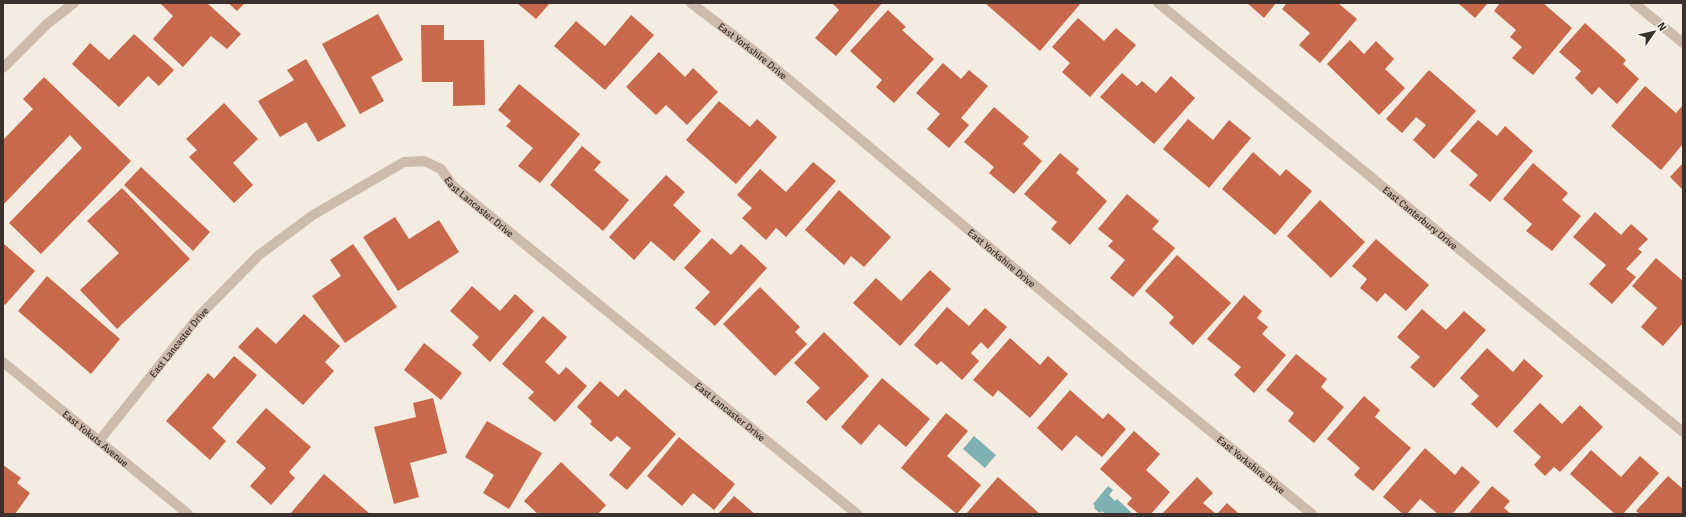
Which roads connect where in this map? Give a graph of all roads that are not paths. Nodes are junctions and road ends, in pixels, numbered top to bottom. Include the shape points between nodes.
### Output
1 (74, 3) edge
2 (691, 3) edge
3 (1158, 3) edge
4 (1634, 3) edge
5 (1683, 43) edge
6 (3, 68) edge
7 (3, 362) edge
8 (1683, 432) edge
9 (99, 441) junction
10 (188, 514) edge
11 (857, 514) edge
12 (1312, 514) edge

1 - 6 street via 47,24
2 - 12 street, East Yorkshire Drive via 762,57
3 - 8 street, East Canterbury Drive
4 - 5 street
7 - 9 street, East Yokuts Avenue
9 - 10 street, East Yokuts Avenue
9 - 11 street, East Lancaster Drive via 199,316 260,255 313,215 404,162 424,161 441,170 453,186

